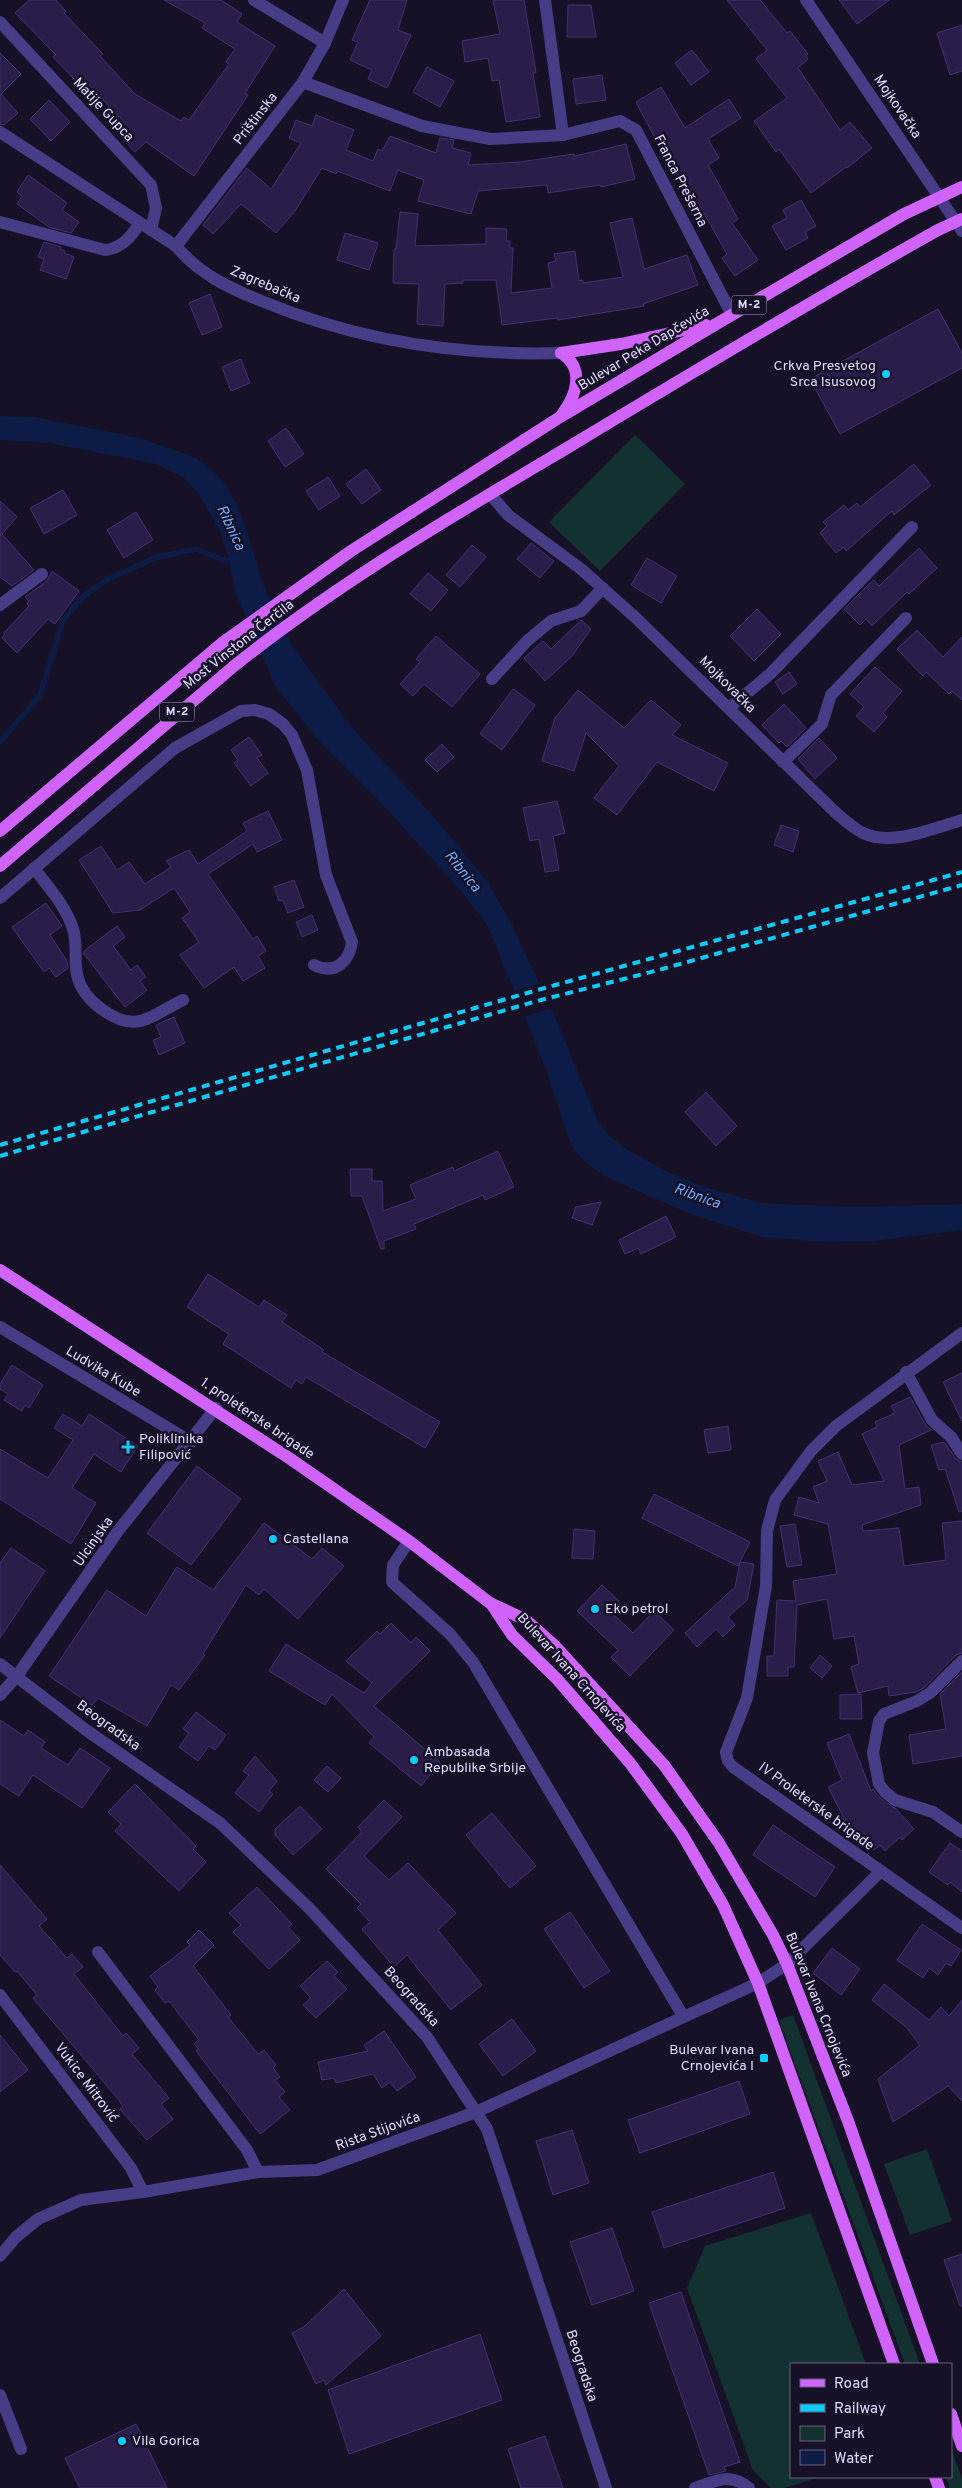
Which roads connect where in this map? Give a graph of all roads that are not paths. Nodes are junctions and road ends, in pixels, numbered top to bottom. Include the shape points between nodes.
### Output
1 (254, 0) edge
2 (343, 0) edge
3 (545, 0) edge
4 (806, 0) edge
5 (0, 22) edge
6 (325, 43) junction
7 (303, 82) junction
8 (0, 132) edge
9 (563, 135) junction
10 (962, 188) edge
11 (939, 196) junction
12 (0, 222) edge
13 (960, 224) edge
14 (145, 227) junction
15 (176, 246) junction
16 (732, 315) junction
17 (718, 322) junction
18 (561, 353) junction
19 (560, 417) junction
20 (490, 494) junction
21 (912, 527) dead end
22 (350, 551) joint
23 (42, 574) dead end
24 (604, 588) junction
25 (0, 605) edge
26 (906, 618) dead end
27 (492, 679) dead end
28 (729, 708) junction
29 (783, 762) junction
30 (962, 820) edge
31 (0, 831) edge
32 (0, 866) edge
33 (34, 868) junction
34 (0, 898) edge
35 (314, 965) dead end
36 (183, 1000) dead end
37 (0, 1270) edge
38 (0, 1327) edge
39 (962, 1332) edge
40 (906, 1372) junction
41 (216, 1408) junction
42 (191, 1442) junction
43 (962, 1454) edge
44 (409, 1541) junction
45 (490, 1603) junction
46 (962, 1661) edge
47 (0, 1664) edge
48 (17, 1676) junction
49 (0, 1695) edge
50 (962, 1832) edge
51 (880, 1872) junction
52 (962, 1928) edge
53 (98, 1952) dead end
54 (787, 1964) junction
55 (758, 1983) junction
56 (0, 1995) edge
57 (683, 2016) junction
58 (476, 2112) junction
59 (258, 2172) junction
60 (143, 2192) junction
61 (0, 2256) edge
62 (894, 2363) edge
63 (933, 2363) edge
64 (0, 2395) edge
65 (952, 2416) edge
66 (959, 2426) edge
67 (962, 2446) edge
68 (21, 2449) dead end
69 (606, 2488) edge
70 (695, 2488) edge
71 (749, 2488) edge

1 - 6 street
2 - 6 street, Prištinska
3 - 9 street
4 - 11 street, Mojkovačka
5 - 14 street, Matije Gupca via 151,185 156,196 156,208
6 - 7 street, Prištinska
7 - 9 street, Franca Prešerna via 422,126 490,139
7 - 15 street, Prištinska
8 - 14 street, Zagrebačka
9 - 16 street, Franca Prešerna via 620,121 636,130
10 - 11 main road, Bulevar Peka Dapčevića / M-2
11 - 13 street, Mojkovačka
11 - 16 main road, Bulevar Peka Dapčevića / M-2
12 - 14 street via 105,250 122,245
13 - 20 main road, M-2 via 782,319
14 - 15 street, Zagrebačka
15 - 18 street, Zagrebačka via 197,268 229,288 336,327 447,350
16 - 17 main road, Bulevar Peka Dapčevića / M-2
17 - 18 main road via 621,344
17 - 19 main road, Bulevar Peka Dapčevića / M-2
18 - 19 main road via 575,367 577,378 572,400
19 - 22 main road, Bulevar Peka Dapčevića / M-2
20 - 24 street, Mojkovačka via 508,515
20 - 32 main road, Most Vinstona Čerčila / M-2 via 364,572 267,640
21 - 28 street via 770,674
22 - 31 main road, Most Vinstona Čerčila / M-2 via 215,648
23 - 25 street
24 - 27 street via 581,611 551,621
24 - 28 street, Mojkovačka
26 - 29 street via 831,695 822,724
28 - 29 street, Mojkovačka
29 - 30 street, Mojkovačka via 844,820 872,836 912,835
33 - 34 street
33 - 35 street via 175,748 241,711 270,714 292,735 308,770 326,875 352,942 344,963 333,969
33 - 36 street via 63,907 74,930 77,977 91,1001 128,1023 141,1022
37 - 41 main road, 1. proleterske brigade
38 - 42 street, Ludvika Kube
39 - 40 street
40 - 43 street via 932,1420 951,1437
40 - 51 street, IV Proleterske brigade via 836,1426 812,1451 775,1500 767,1531 766,1586 747,1698 726,1752 733,1767
41 - 42 street, Ulcinjska
41 - 44 main road, 1. proleterske brigade
42 - 48 street, Ulcinjska via 118,1531
44 - 45 main road, 1. proleterske brigade
44 - 57 street via 393,1565 392,1582 450,1634 474,1662
45 - 54 main road, Bulevar Ivana Crnojevića via 526,1620 555,1646 664,1765 719,1843
45 - 55 main road, Bulevar Ivana Crnojevića via 512,1635 599,1726 656,1797 723,1905
46 - 50 street via 930,1693 884,1714 879,1721 873,1753 879,1784 885,1792 895,1800 933,1812
47 - 48 street, Beogradska
48 - 49 street, Ulcinjska
48 - 58 street, Beogradska via 86,1730 220,1823 291,1890 427,2037
51 - 52 street, IV Proleterske brigade
51 - 54 street
53 - 59 street via 247,2150
54 - 55 street
54 - 63 main road, Bulevar Ivana Crnojevića via 848,2121
55 - 57 street, Rista Stijovića
55 - 62 main road, Bulevar Ivana Crnojevića
56 - 60 street, Vukice Mitrović via 131,2168
57 - 58 street, Rista Stijovića
58 - 59 street, Rista Stijovića via 317,2170
58 - 69 street, Beogradska via 487,2129
59 - 60 street, Rista Stijovića
60 - 61 street, Rista Stijovića via 81,2200 51,2212 28,2226
64 - 68 street
65 - 66 main road
66 - 67 main road
70 - 71 street via 726,2478 738,2479

